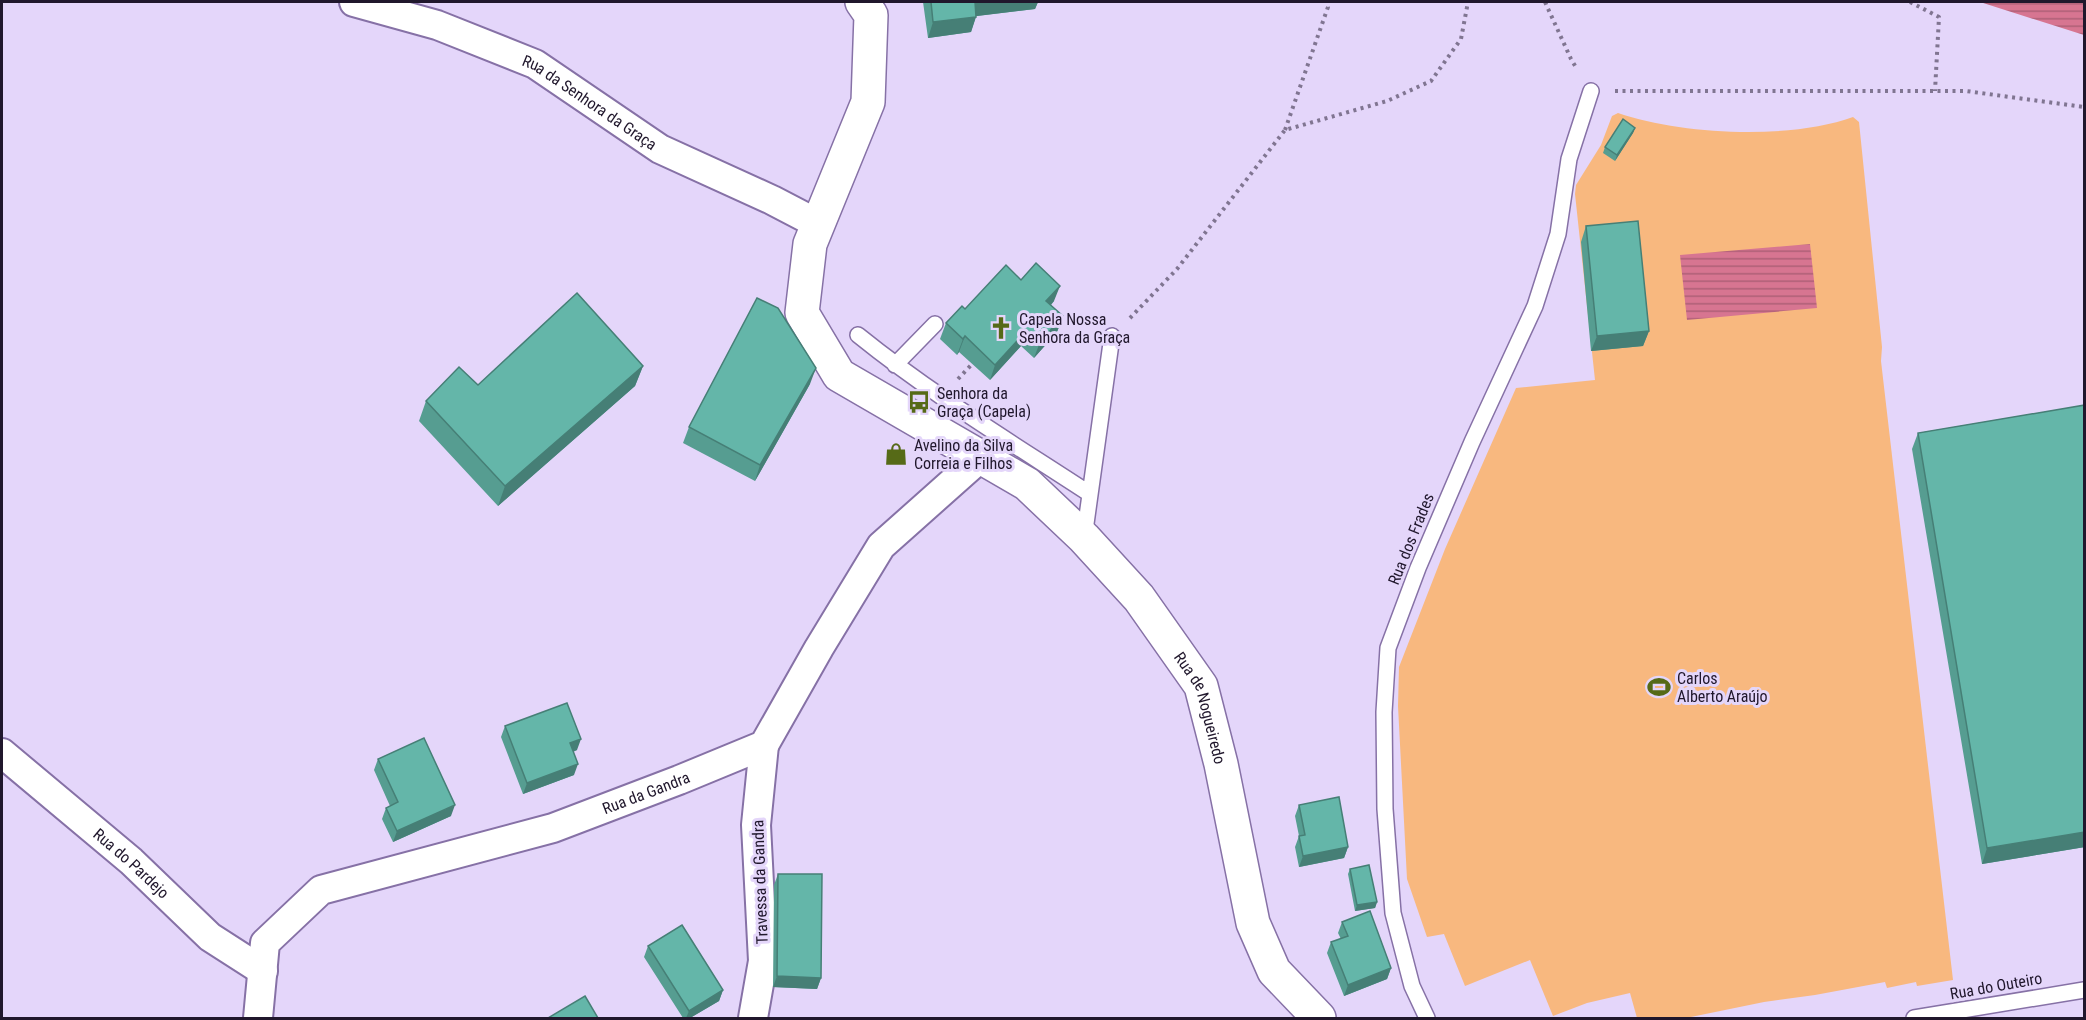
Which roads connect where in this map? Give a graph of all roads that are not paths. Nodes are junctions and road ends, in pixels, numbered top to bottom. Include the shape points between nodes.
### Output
1 (354, 2) edge
2 (862, 2) edge
3 (1591, 91) road end
4 (818, 224) junction
5 (935, 324) dead end
6 (858, 335) dead end
7 (1113, 336) road end
8 (895, 364) junction
9 (981, 457) junction
10 (1090, 494) junction
11 (1084, 538) junction
12 (764, 745) junction
13 (2, 753) edge
14 (263, 971) junction
15 (2085, 990) edge
16 (258, 1018) edge
17 (753, 1018) edge
18 (1319, 1018) edge
19 (1427, 1018) edge
20 (1914, 1018) edge

1 - 4 street, Rua da Senhora da Graça via 437,25 535,64 660,149
2 - 4 main road, Rua de Nogueiredo via 871,15 868,102
3 - 19 lane, Rua dos Frades via 1569,159 1558,234 1535,306 1472,442 1388,648 1385,809 1393,913 1412,986
4 - 9 main road, Rua de Nogueiredo via 810,244 802,313 839,375
5 - 8 lane
6 - 8 lane
7 - 10 lane
8 - 10 lane
9 - 11 main road, Rua de Nogueiredo via 1027,484
9 - 12 street via 881,546
10 - 11 lane
11 - 18 main road, Rua de Nogueiredo via 1139,598 1201,686 1253,922 1274,971
12 - 14 street, Rua da Gandra via 553,828 321,890 265,944
12 - 17 street, Travessa da Gandra via 756,825 763,961
13 - 14 street, Rua do Pardejo via 131,861 210,937
14 - 16 street, Rua da Gandra
15 - 20 lane, Rua do Outeiro

